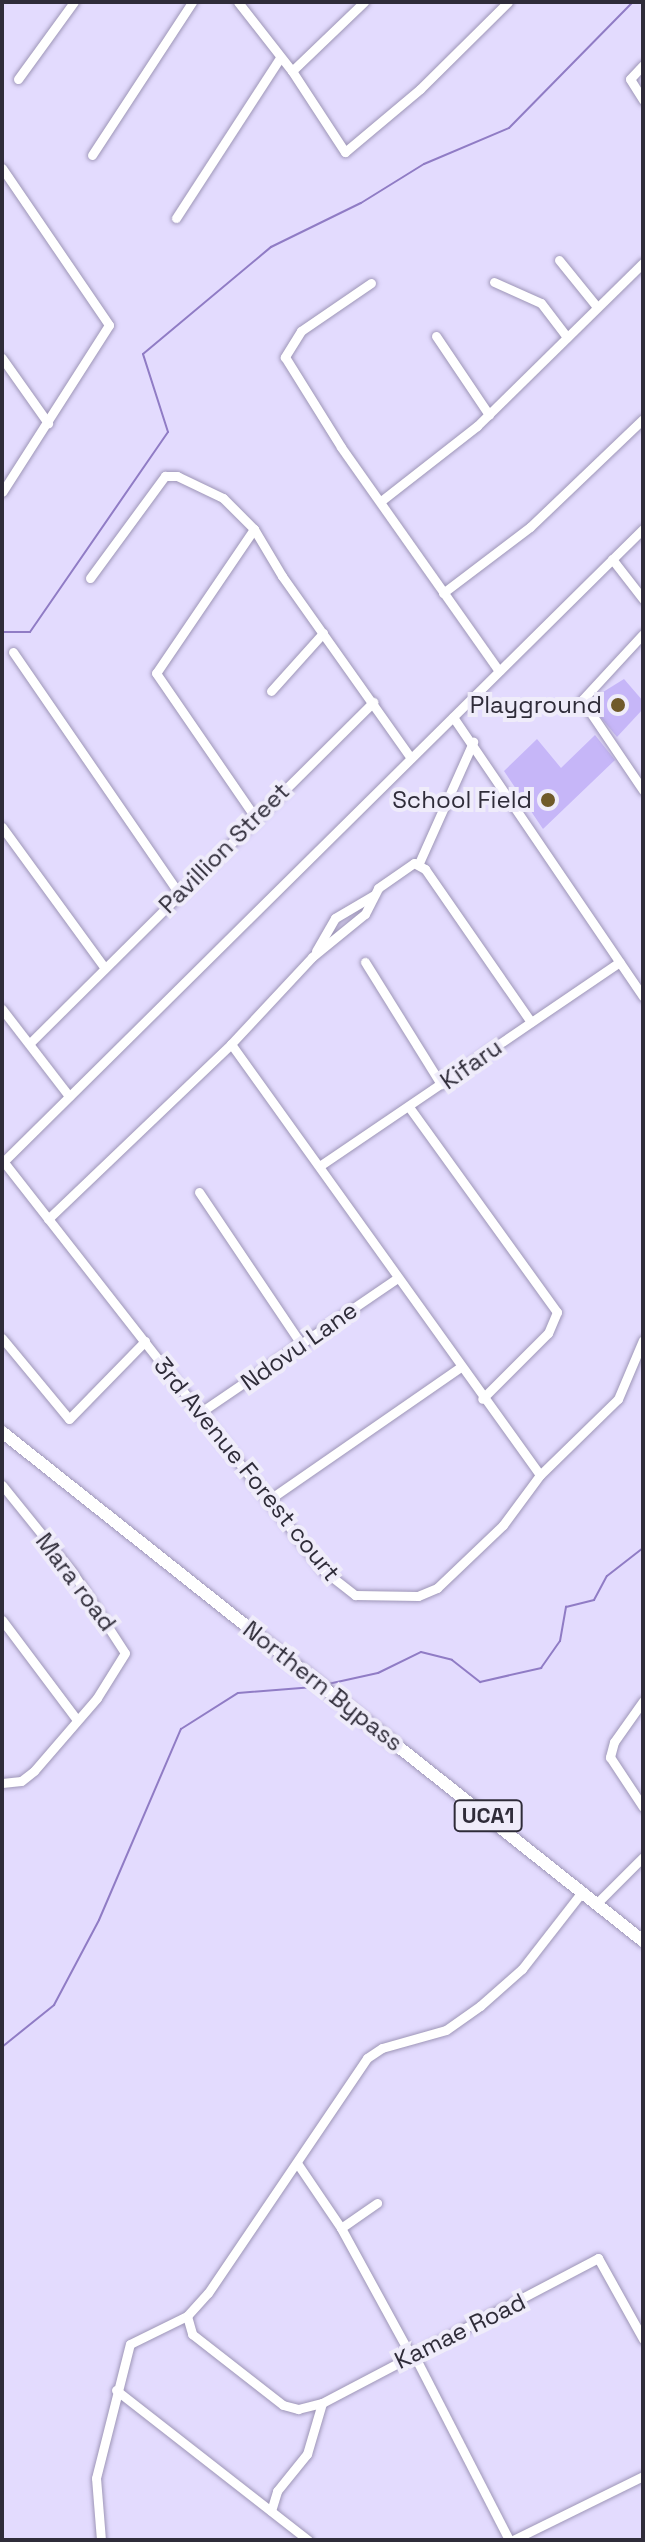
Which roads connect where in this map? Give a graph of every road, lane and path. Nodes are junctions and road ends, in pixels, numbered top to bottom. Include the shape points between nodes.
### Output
1 (74, 2) edge
2 (192, 2) edge
3 (238, 2) edge
4 (364, 2) edge
5 (508, 2) edge
6 (280, 58) junction
7 (643, 65) edge
8 (292, 71) junction
9 (18, 79) dead end
10 (643, 100) edge
11 (92, 155) dead end
12 (2, 168) edge
13 (176, 218) dead end
14 (559, 260) dead end
15 (643, 263) edge
16 (494, 282) dead end
17 (371, 283) dead end
18 (597, 307) junction
19 (436, 336) dead end
20 (567, 337) junction
21 (2, 358) edge
22 (489, 415) junction
23 (643, 419) edge
24 (48, 423) junction
25 (2, 492) edge
26 (381, 501) junction
27 (254, 529) junction
28 (643, 529) edge
29 (612, 559) junction
30 (90, 578) dead end
31 (443, 593) junction
32 (643, 599) edge
33 (323, 633) junction
34 (643, 634) edge
35 (13, 652) dead end
36 (499, 671) junction
37 (271, 691) dead end
38 (373, 702) junction
39 (453, 717) junction
40 (473, 742) junction
41 (411, 758) junction
42 (643, 790) edge
43 (255, 817) junction
44 (2, 827) edge
45 (419, 863) junction
46 (178, 892) junction
47 (374, 895) junction
48 (312, 957) junction
49 (365, 962) dead end
50 (620, 962) junction
51 (104, 967) junction
52 (643, 997) edge
53 (3, 1013) edge
54 (531, 1022) junction
55 (30, 1043) junction
56 (231, 1044) junction
57 (441, 1084) junction
58 (69, 1096) junction
59 (409, 1107) junction
60 (3, 1162) edge
61 (321, 1165) junction
62 (199, 1192) dead end
63 (48, 1219) junction
64 (396, 1279) junction
65 (2, 1338) edge
66 (643, 1340) edge
67 (145, 1341) junction
68 (302, 1345) junction
69 (459, 1368) junction
70 (482, 1399) junction
71 (201, 1412) junction
72 (2, 1432) edge
73 (540, 1475) junction
74 (2, 1485) edge
75 (270, 1499) junction
76 (2, 1620) edge
77 (643, 1701) edge
78 (77, 1720) junction
79 (2, 1783) edge
80 (643, 1807) edge
81 (643, 1857) edge
82 (582, 1892) junction
83 (596, 1904) junction
84 (643, 1941) edge
85 (297, 2163) junction
86 (377, 2203) dead end
87 (341, 2228) junction
88 (187, 2316) junction
89 (643, 2339) edge
90 (412, 2353) junction
91 (116, 2390) junction
92 (322, 2403) junction
93 (643, 2476) edge
94 (271, 2511) junction
95 (101, 2540) edge
96 (308, 2540) edge
97 (511, 2540) edge

1 - 9 street
2 - 11 street
3 - 6 street
4 - 8 street
5 - 8 street via 420,89 345,152
6 - 8 street
6 - 13 street
7 - 10 street via 630,79
12 - 24 street via 109,325
14 - 18 street
15 - 18 street
16 - 20 street via 541,303
17 - 26 street via 301,331 285,357
18 - 20 street
19 - 22 street
20 - 22 street
21 - 24 street
22 - 26 street
23 - 31 street via 530,527
24 - 25 street
26 - 31 street
27 - 30 street via 223,498 169,475
27 - 33 street
27 - 43 street via 156,673
28 - 29 street
29 - 32 street
29 - 36 street
31 - 36 street
33 - 37 street
33 - 38 street
34 - 42 street via 582,700
35 - 46 street
36 - 39 street
38 - 41 street
38 - 43 street, Pavillion Street
39 - 40 street
39 - 41 street
40 - 45 street
40 - 50 street
41 - 58 street
43 - 46 street, Pavillion Street
44 - 51 street
45 - 47 street via 389,878
45 - 54 street
46 - 51 street, Pavillion Street
47 - 48 street via 365,914
47 - 48 street via 335,918
48 - 56 street
49 - 57 street
50 - 52 street
50 - 54 street, Kifaru
51 - 55 street, Pavillion Street
53 - 55 street
54 - 57 street, Kifaru
55 - 58 street
56 - 61 street
56 - 63 street
57 - 59 street, Kifaru
58 - 60 street
59 - 61 street, Kifaru
59 - 70 street via 557,1312 548,1333
60 - 63 street, 3rd Avenue Forest court
61 - 64 street
62 - 68 street
63 - 67 street, 3rd Avenue Forest court
64 - 68 street, Ndovu Lane
64 - 69 street
65 - 67 street via 69,1419
66 - 73 street, 3rd Avenue Forest court via 618,1399
67 - 71 street, 3rd Avenue Forest court
68 - 71 street, Ndovu Lane
69 - 70 street
69 - 75 street
70 - 73 street
71 - 75 street, 3rd Avenue Forest court
72 - 82 main road, Northern Bypass / UCA1
73 - 75 street, 3rd Avenue Forest court via 503,1525 437,1588 418,1596 355,1595 344,1590
74 - 78 street, Mara road via 124,1648 117,1672
76 - 78 street
77 - 80 street via 614,1742 610,1757
78 - 79 street via 34,1771 21,1781
81 - 83 street
82 - 83 main road, Northern Bypass / UCA1
82 - 85 street via 522,1969 480,2006 446,2030 382,2048 367,2058
83 - 84 main road, Northern Bypass / UCA1
85 - 87 street
85 - 88 street
86 - 87 street
87 - 90 street
88 - 91 street via 134,2339
88 - 92 street via 192,2334 283,2405 298,2409
89 - 90 street, Kamae Road via 598,2258
90 - 92 street, Kamae Road
90 - 97 street
91 - 94 street
91 - 95 street via 96,2478
92 - 94 street via 307,2454 277,2491
93 - 97 street
94 - 96 street

